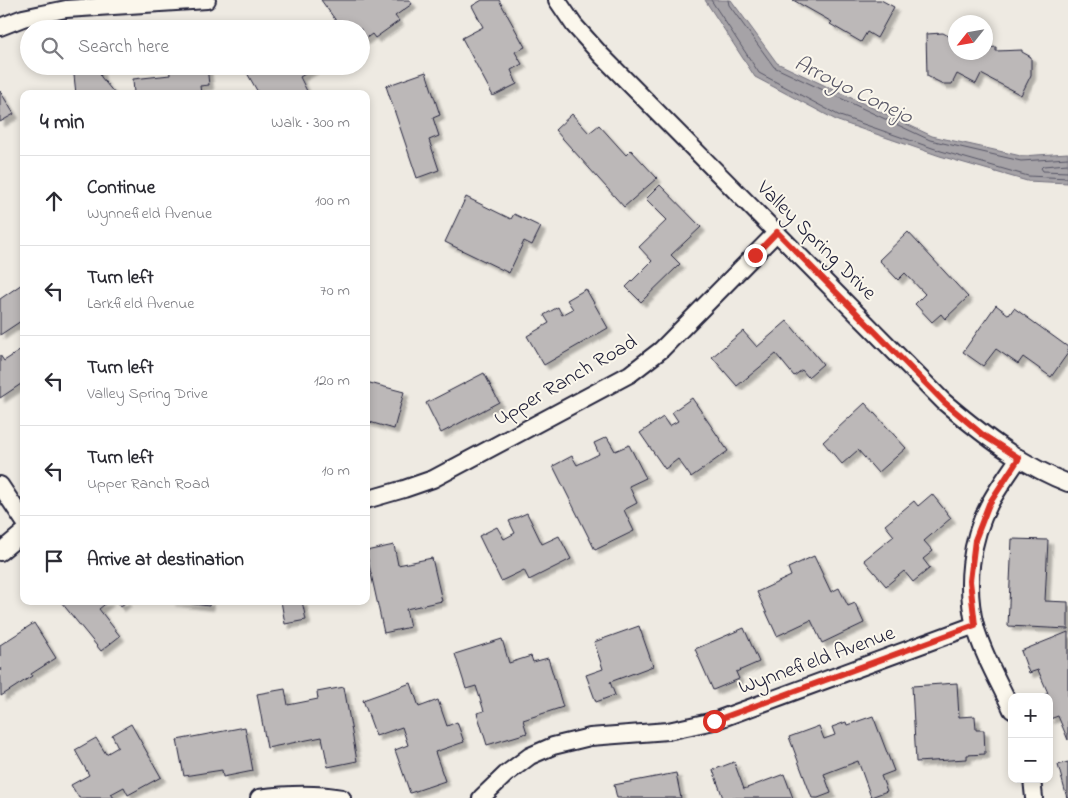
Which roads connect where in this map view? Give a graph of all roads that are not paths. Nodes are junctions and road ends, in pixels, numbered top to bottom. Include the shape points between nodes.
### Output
1 (207, 0) edge
2 (557, 0) edge
3 (0, 27) edge
4 (777, 232) junction
5 (1019, 458) junction
6 (1068, 484) edge
7 (0, 485) edge
8 (370, 499) edge
9 (20, 515) edge
10 (20, 535) edge
11 (0, 552) edge
12 (975, 625) junction
13 (1008, 702) edge
14 (1032, 783) edge
15 (259, 798) edge
16 (342, 798) edge
17 (481, 798) edge
18 (1034, 798) edge

1 - 3 street via 66,9
2 - 4 street, Valley Spring Drive via 601,55
4 - 5 street, Valley Spring Drive via 944,402 983,435
4 - 8 street, Upper Ranch Road via 661,350 630,374 433,479
5 - 6 street, Valley Spring Drive
5 - 12 street via 989,504 975,540 970,581
7 - 9 street
10 - 11 street
12 - 13 street
12 - 17 street, Wynnefield Avenue via 714,721 668,731 590,737 553,746 530,756
14 - 18 street
15 - 16 street via 317,794

